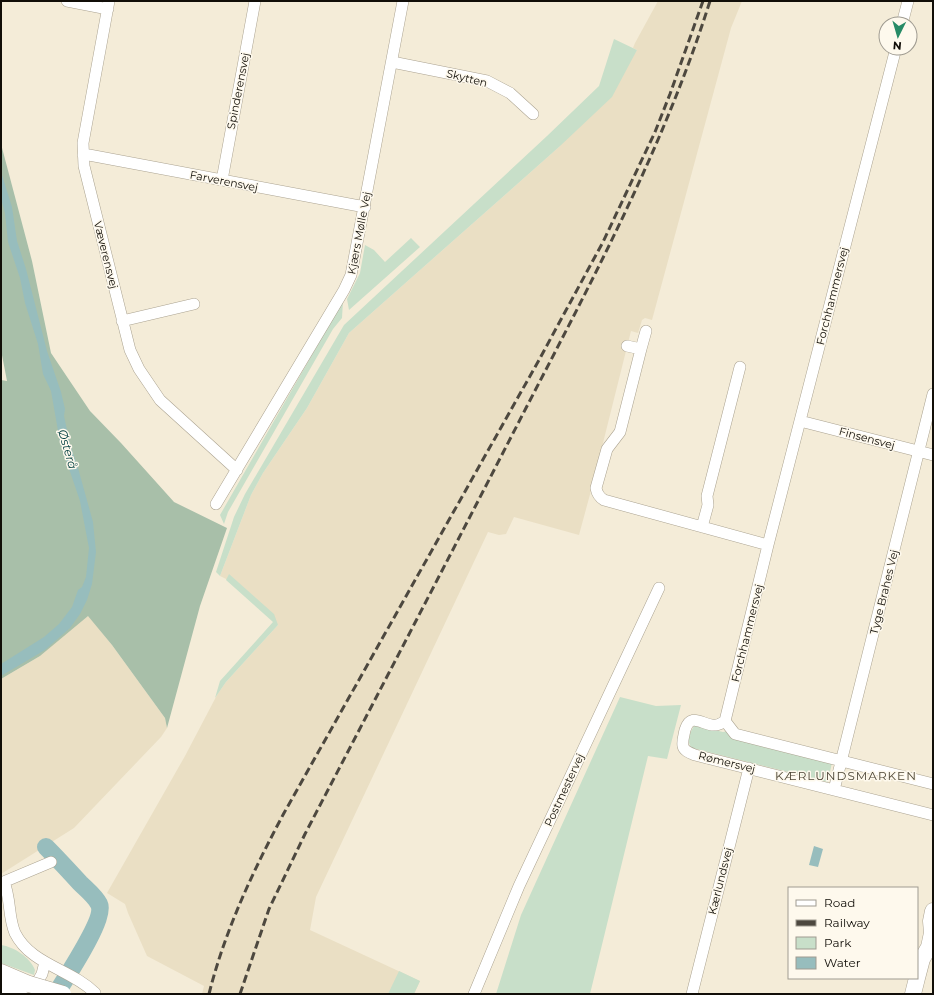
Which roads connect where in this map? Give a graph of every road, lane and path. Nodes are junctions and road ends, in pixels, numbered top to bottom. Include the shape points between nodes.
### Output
1 (67, 1) edge
2 (255, 1) edge
3 (403, 1) edge
4 (908, 1) edge
5 (109, 5) edge
6 (904, 16) edge
7 (894, 56) edge
8 (392, 62) junction
9 (533, 114) dead end
10 (83, 156) junction
11 (222, 180) junction
12 (364, 207) junction
13 (194, 304) dead end
14 (122, 321) junction
15 (646, 331) dead end
16 (627, 346) dead end
17 (641, 349) junction
18 (740, 367) dead end
19 (933, 394) edge
20 (800, 421) junction
21 (918, 452) junction
22 (933, 455) edge
23 (236, 470) junction
24 (216, 504) dead end
25 (702, 527) junction
26 (768, 545) junction
27 (659, 588) dead end
28 (725, 721) junction
29 (841, 761) junction
30 (749, 768) junction
31 (933, 784) edge
32 (834, 790) junction
33 (933, 815) edge
34 (50, 862) dead end
35 (3, 883) edge
36 (932, 920) edge
37 (45, 962) junction
38 (1, 972) edge
39 (918, 974) edge
40 (917, 979) edge
41 (1, 985) edge
42 (28, 991) edge
43 (63, 994) edge
44 (95, 994) edge
45 (474, 994) edge
46 (692, 994) edge
47 (912, 994) edge

1 - 5 street
2 - 11 street, Spinderensvej
3 - 8 street, Kjærs Mølle Vej
4 - 6 street
5 - 10 street, Væverensvej via 83,143
7 - 20 street, Forchhammersvej
8 - 9 street, Skytten via 487,82 510,93
8 - 12 street, Kjærs Mølle Vej
10 - 11 street, Farverensvej via 89,155
10 - 14 street, Væverensvej
11 - 12 street, Farverensvej
12 - 23 street, Kjærs Mølle Vej via 348,284
13 - 14 street
14 - 23 street, Væverensvej via 130,350 139,369 160,400
15 - 17 street
16 - 17 street
17 - 25 street via 620,432 607,449 596,488 597,493 604,500
18 - 25 street via 707,496 708,505
19 - 21 street, Tyge Brahes Vej
20 - 21 street, Finsensvej
20 - 26 street, Forchhammersvej
21 - 22 street, Finsensvej
21 - 29 street, Tyge Brahes Vej
23 - 24 street, Kjærs Mølle Vej
25 - 26 street
26 - 28 street, Forchhammersvej
27 - 45 street, Postmestervej via 519,886
28 - 29 street via 735,734
28 - 30 street, Rømersvej via 716,725 689,721 683,747 695,755
29 - 31 street
29 - 32 street, Tyge Brahes Vej
30 - 32 street, Rømersvej
30 - 46 street, Kærlundsvej
32 - 33 street, Rømersvej
34 - 35 street
35 - 37 street via 8,894 11,919 16,933 33,956
36 - 39 street via 923,931 920,946 922,959
37 - 42 street via 42,974
37 - 44 street via 88,986
38 - 42 street
40 - 47 street
41 - 42 street
42 - 43 street, bridge

